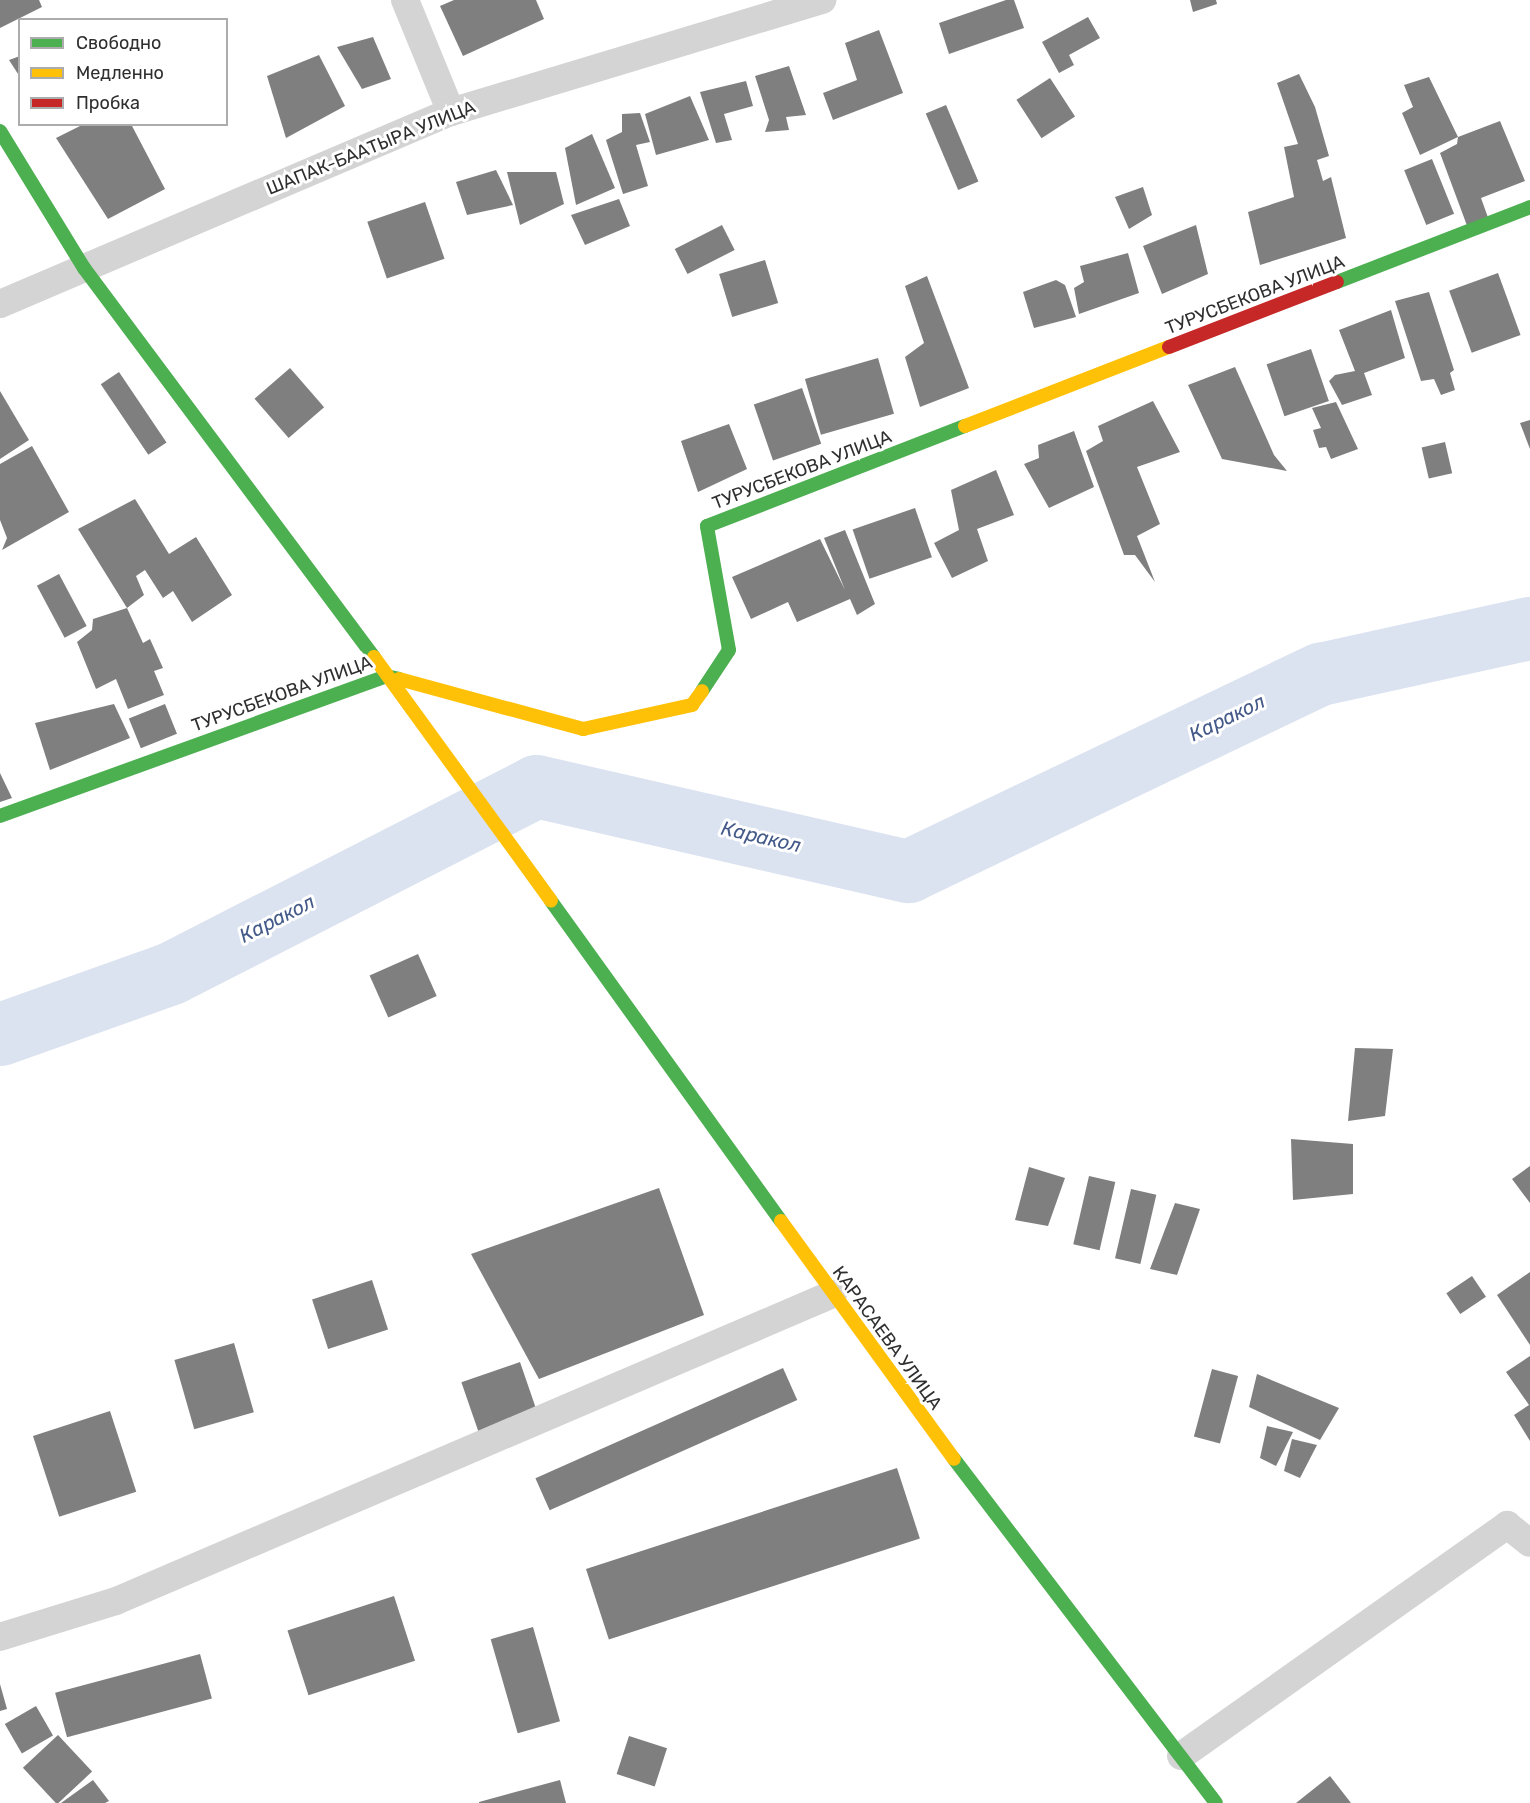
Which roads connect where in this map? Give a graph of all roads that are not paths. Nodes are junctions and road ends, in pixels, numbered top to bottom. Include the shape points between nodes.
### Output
1 (405, 0) edge
2 (822, 0) edge
3 (452, 112) junction
4 (0, 131) edge
5 (1530, 207) edge
6 (84, 268) junction
7 (0, 304) edge
8 (386, 676) junction
9 (0, 816) edge
10 (833, 1294) junction
11 (1530, 1543) edge
12 (0, 1637) edge
13 (1180, 1756) junction
14 (1216, 1803) edge

1 - 3 street
2 - 3 street, ШАПАК-БААТЫРА УЛИЦА
3 - 6 street, ШАПАК-БААТЫРА УЛИЦА
4 - 6 street
5 - 8 street, ТУРУСБЕКОВА УЛИЦА via 707,526 729,650 692,705 583,729
6 - 7 street, ШАПАК-БААТЫРА УЛИЦА
6 - 8 street, КАРАСАЕВА УЛИЦА
8 - 9 street, ТУРУСБЕКОВА УЛИЦА
8 - 10 street, КАРАСАЕВА УЛИЦА
10 - 12 street via 116,1600
10 - 13 street, КАРАСАЕВА УЛИЦА
11 - 13 street via 1507,1526
13 - 14 street, КАРАСАЕВА УЛИЦА

